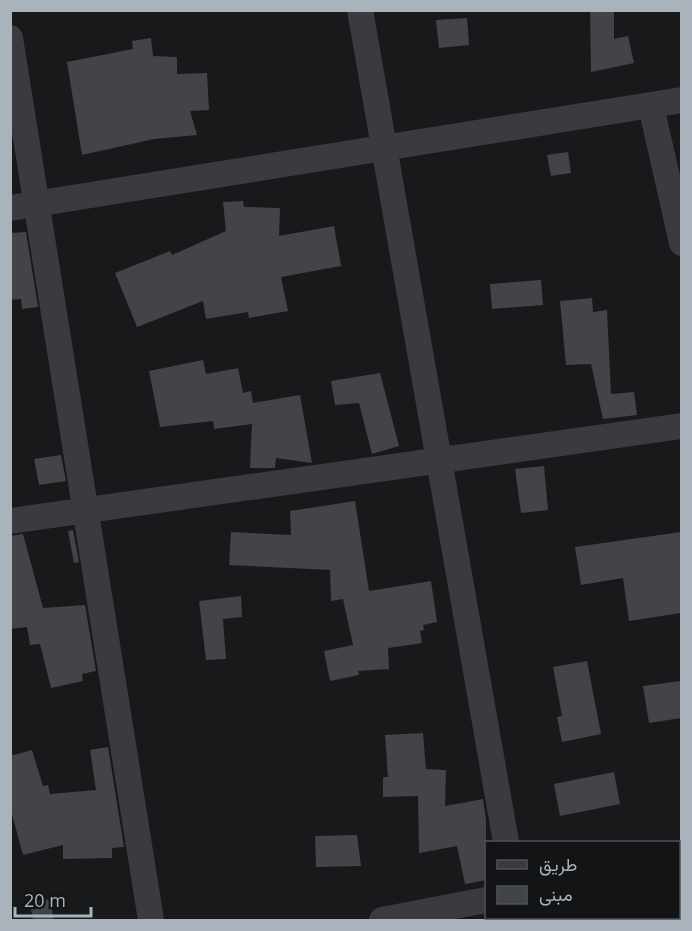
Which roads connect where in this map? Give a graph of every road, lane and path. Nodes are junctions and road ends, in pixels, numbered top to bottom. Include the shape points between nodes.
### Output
1 (360, 10) edge
2 (10, 38) edge
3 (681, 100) edge
4 (651, 106) junction
5 (384, 150) junction
6 (37, 205) junction
7 (10, 208) edge
8 (681, 243) edge
9 (681, 426) edge
10 (439, 460) junction
11 (86, 510) junction
12 (10, 521) edge
13 (506, 841) edge
14 (485, 900) edge
15 (151, 921) edge
16 (382, 921) edge

1 - 5 street
2 - 6 street
3 - 4 street
4 - 5 street
4 - 8 street
5 - 6 street
5 - 10 street
6 - 7 street
6 - 11 street
9 - 10 street
10 - 11 street
10 - 13 street
11 - 12 street
11 - 15 street
14 - 16 street

